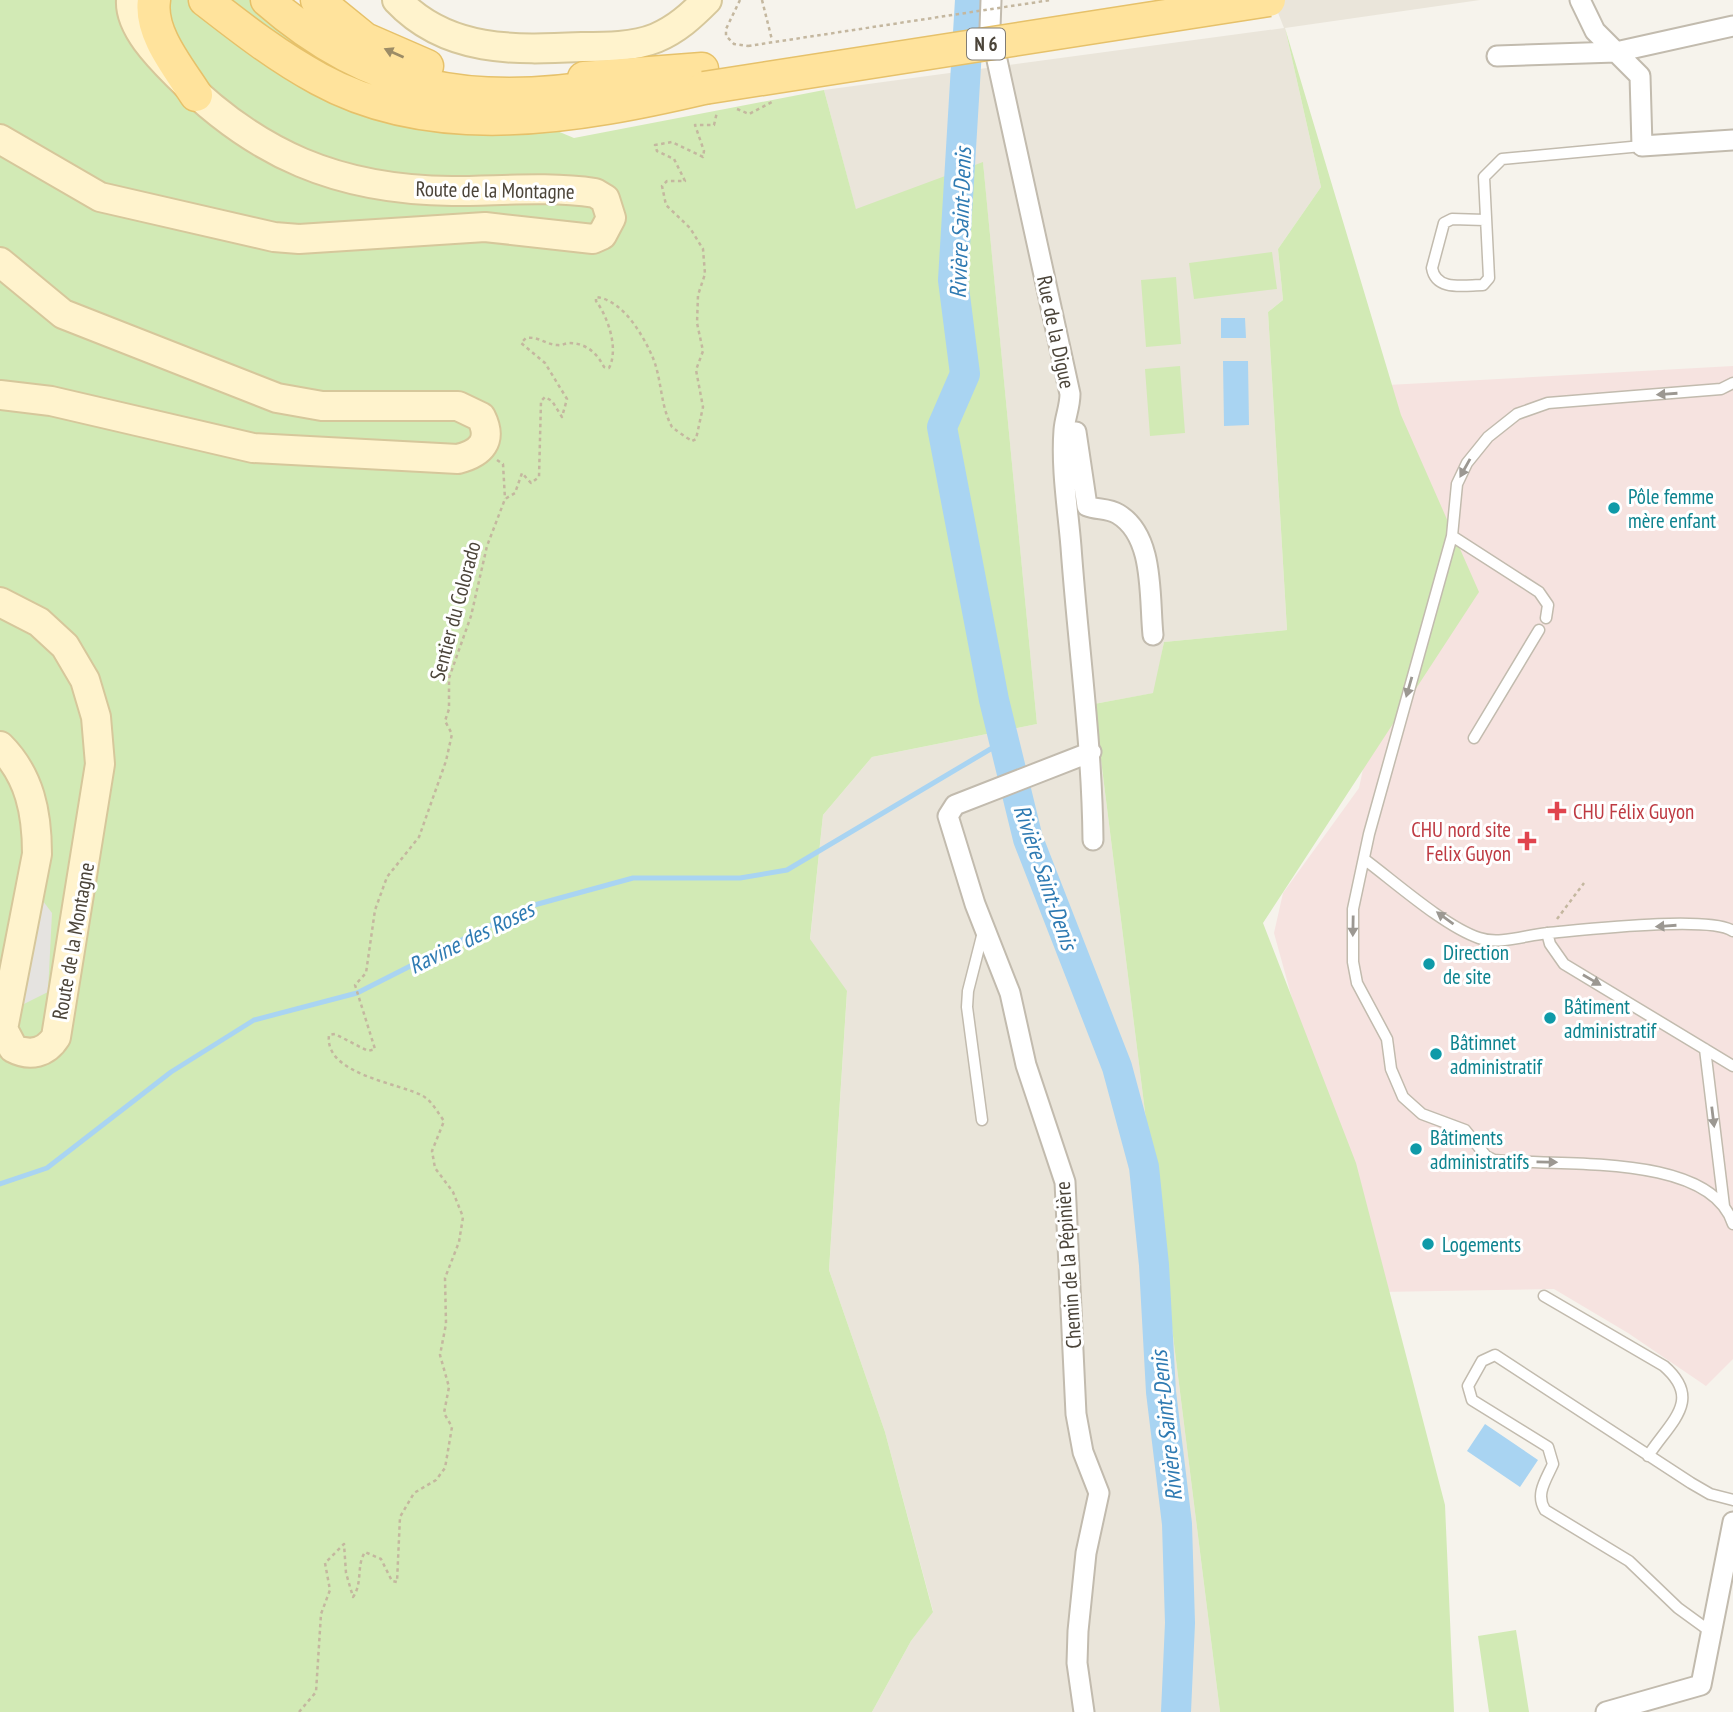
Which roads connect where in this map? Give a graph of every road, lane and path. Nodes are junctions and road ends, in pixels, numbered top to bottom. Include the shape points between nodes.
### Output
1 (131, 0) edge
2 (154, 0) edge
3 (205, 0) edge
4 (242, 0) edge
5 (267, 0) edge
6 (317, 0) edge
7 (397, 0) edge
8 (707, 0) edge
9 (740, 0) edge
10 (762, 0) edge
11 (991, 0) edge
12 (1051, 0) edge
13 (1152, 0) edge
14 (1269, 0) edge
15 (1580, 0) edge
16 (1733, 26) edge
17 (772, 40) dead end
18 (1616, 52) junction
19 (1497, 56) dead end
20 (707, 90) junction
21 (196, 95) junction
22 (779, 95) dead end
23 (730, 107) dead end
24 (0, 139) edge
25 (1733, 140) edge
26 (1642, 146) junction
27 (1485, 220) junction
28 (0, 262) edge
29 (1733, 383) edge
30 (0, 395) edge
31 (1070, 407) junction
32 (483, 447) junction
33 (505, 499) junction
34 (1452, 536) junction
35 (0, 602) edge
36 (1546, 618) dead end
37 (1539, 630) dead end
38 (1153, 635) dead end
39 (1474, 738) dead end
40 (0, 746) edge
41 (1086, 754) junction
42 (1093, 840) dead end
43 (1364, 859) junction
44 (1584, 883) dead end
45 (984, 928) junction
46 (1733, 931) edge
47 (1547, 933) junction
48 (1705, 1049) junction
49 (1733, 1066) edge
50 (982, 1120) dead end
51 (1724, 1206) junction
52 (1733, 1224) edge
53 (1544, 1296) dead end
54 (1648, 1456) junction
55 (1733, 1500) edge
56 (1733, 1522) edge
57 (1711, 1632) junction
58 (299, 1712) edge
59 (1084, 1712) edge
60 (1605, 1712) edge

1 - 21 main road, Route de la Montagne via 138,26 152,47
2 - 21 main road via 152,12 167,49
3 - 20 main road via 320,80 423,114 480,120 545,116
4 - 20 main road, N 6 via 270,27 351,73 397,90 448,100 517,106
5 - 20 main road, N 6 via 315,37 366,65 447,92 510,96 592,88
20 -> 6 main road via 512,83 454,76 365,39
7 - 8 main road via 443,34 478,46 510,49 607,47 654,39 687,21
9 - 12 path, bridge via 726,36 734,44 748,46
10 - 17 path
11 - 31 street, Rue de la Digue via 990,28
13 - 20 main road, N 6
14 - 20 main road, N 6, bridge
15 - 18 street via 1595,31
16 - 18 street
18 - 19 street
18 - 26 street via 1640,76
20 - 33 path, Sentier du Colorado via 714,125 695,125 703,157 672,142 655,145 657,151 674,159 685,181 667,181 662,186 666,205 703,248 705,274 698,295 697,323 703,351 696,370 703,407 696,439 692,441 672,426 653,358 629,316 608,298 596,297 611,341 609,368 589,348 558,345 536,336 522,343 545,363 567,399 562,416 552,401 545,397 541,401 539,477 531,483 522,473 515,493
21 - 24 main road, Route de la Montagne via 255,141 318,170 394,188 595,193 605,199 611,218 602,235 584,240 485,227 326,239 274,237 100,197
22 - 23 path via 749,114
25 - 26 street
26 - 27 lane via 1502,159 1484,177
27 - 27 lane via 1444,223 1432,268 1438,280 1447,286 1483,285 1489,278
28 - 32 main road via 63,314 277,398 322,406 458,406 473,411 485,426
29 -> 34 lane via 1721,389 1548,403 1517,414 1488,437 1467,463 1457,484
30 - 32 main road via 51,401 253,448 458,459
31 - 38 street via 1084,500 1090,508 1115,512 1125,519 1143,544
31 - 41 street, Rue de la Digue via 1064,429
32 - 33 path via 503,464
33 - 58 path, Sentier du Colorado via 449,678 445,721 452,734 446,761 419,836 387,877 375,910 366,973 355,985 375,1049 368,1051 335,1034 329,1035 328,1041 332,1052 352,1069 427,1098 443,1121 432,1151 435,1168 453,1192 463,1217 445,1278 446,1324 440,1355 449,1387 444,1413 452,1427 445,1468 436,1480 414,1493 400,1517 397,1582 380,1559 365,1552 353,1597 344,1544 325,1563 330,1590 321,1614 316,1692
34 - 36 lane via 1539,592 1548,605
34 -> 43 lane
35 - 40 main road, Route de la Montagne via 38,622 65,646 85,680 100,764 56,1037 50,1046 32,1053 13,1048 3,1029 37,854 37,830 29,790
37 - 39 lane
41 - 42 street, Rue de la Digue
41 - 45 street, Chemin de la Pépinière via 950,809 948,826
47 -> 43 lane via 1481,939
43 -> 51 lane via 1353,909 1353,962 1357,983 1387,1039 1391,1069 1403,1097 1422,1114 1465,1130 1490,1159 1651,1169 1683,1181
44 - 47 path
45 - 50 lane via 967,1007
45 - 59 street, Chemin de la Pépinière via 1010,993 1026,1065 1065,1182 1076,1414 1083,1452 1099,1493 1086,1553 1078,1631 1079,1692
46 -> 47 lane via 1705,923
47 -> 48 lane via 1564,964
48 - 49 lane
48 -> 51 lane
51 - 52 lane
53 - 54 lane via 1677,1378 1684,1401
54 - 55 lane via 1710,1494
54 - 57 lane via 1495,1355 1482,1361 1468,1386 1472,1400 1548,1447 1553,1464 1540,1493 1545,1510 1629,1561
56 - 57 street
57 - 60 street via 1701,1685

